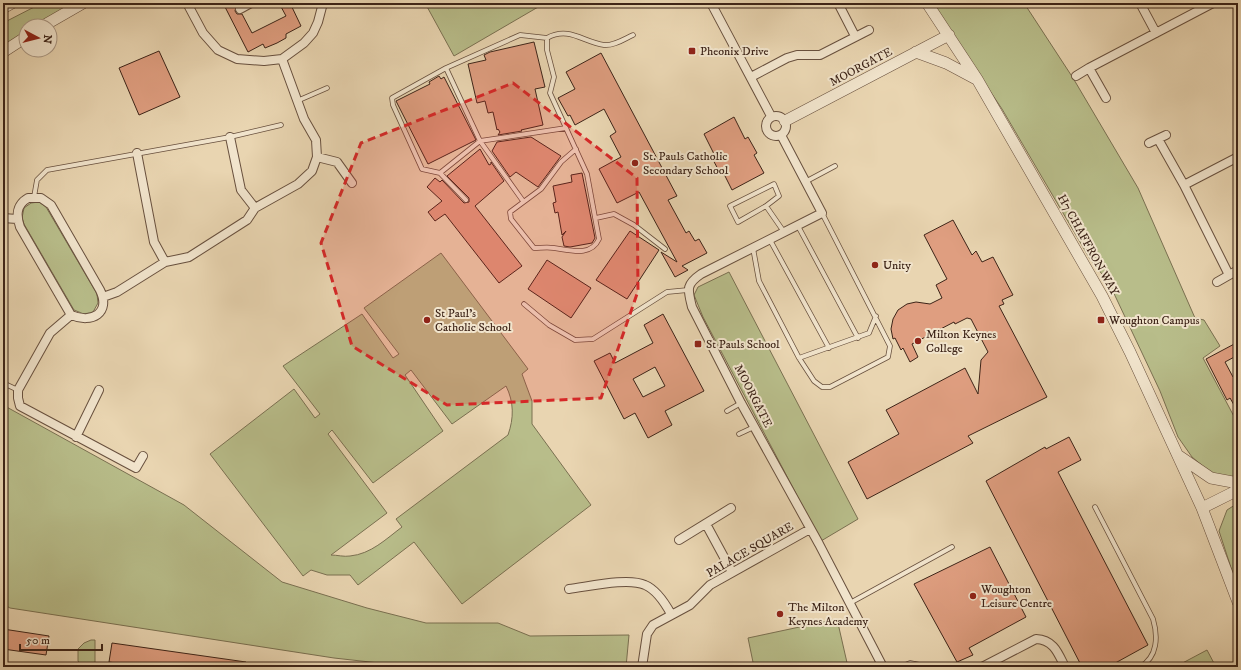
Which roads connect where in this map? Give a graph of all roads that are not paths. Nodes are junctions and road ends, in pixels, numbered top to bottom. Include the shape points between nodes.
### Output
1 (12, 3) edge
2 (83, 3) edge
3 (251, 3) edge
4 (323, 3) edge
5 (711, 3) edge
6 (838, 3) edge
7 (927, 3) edge
8 (1140, 3) edge
9 (1212, 3) edge
10 (189, 4) edge
11 (3, 8) edge
12 (240, 9) dead end
13 (57, 18) edge
14 (868, 30) dead end
15 (1156, 33) junction
16 (633, 35) dead end
17 (949, 35) junction
18 (856, 36) junction
19 (547, 38) junction
20 (18, 42) edge
21 (3, 52) edge
22 (916, 52) junction
23 (282, 59) junction
24 (446, 68) junction
25 (1089, 68) junction
26 (1076, 76) dead end
27 (751, 78) junction
28 (977, 79) junction
29 (328, 88) dead end
30 (1106, 98) dead end
31 (296, 101) junction
32 (771, 116) junction
33 (785, 121) junction
34 (281, 126) dead end
35 (566, 128) junction
36 (781, 135) junction
37 (1166, 135) dead end
38 (230, 137) junction
39 (1158, 139) junction
40 (480, 142) junction
41 (1149, 143) dead end
42 (576, 149) junction
43 (137, 153) junction
44 (317, 157) junction
45 (1238, 157) edge
46 (835, 166) dead end
47 (440, 173) junction
48 (805, 182) junction
49 (352, 184) dead end
50 (1184, 185) junction
51 (34, 197) junction
52 (466, 200) dead end
53 (523, 201) junction
54 (766, 206) junction
55 (255, 208) junction
56 (822, 213) junction
57 (3, 218) edge
58 (596, 218) junction
59 (17, 219) junction
60 (798, 226) junction
61 (784, 233) junction
62 (770, 240) junction
63 (752, 247) junction
64 (665, 249) dead end
65 (165, 262) junction
66 (1238, 270) edge
67 (1229, 275) junction
68 (1217, 282) dead end
69 (688, 290) junction
70 (103, 297) junction
71 (524, 304) dead end
72 (71, 315) junction
73 (876, 316) junction
74 (858, 338) junction
75 (829, 348) junction
76 (799, 358) junction
77 (3, 383) edge
78 (18, 390) junction
79 (99, 390) dead end
80 (741, 403) junction
81 (727, 411) dead end
82 (754, 426) junction
83 (739, 434) dead end
84 (76, 437) junction
85 (1178, 455) junction
86 (143, 456) dead end
87 (1238, 483) edge
88 (1238, 490) edge
89 (731, 508) dead end
90 (1095, 508) dead end
91 (1202, 508) junction
92 (706, 524) junction
93 (810, 529) junction
94 (679, 540) dead end
95 (952, 546) dead end
96 (732, 572) junction
97 (569, 589) dead end
98 (1238, 602) edge
99 (849, 603) junction
100 (671, 614) junction
101 (642, 667) edge
102 (883, 667) edge
103 (900, 667) edge
104 (921, 667) edge
105 (982, 667) edge
106 (1065, 667) edge
107 (1140, 667) edge

1 - 11 street
2 - 13 street
3 - 12 street
4 - 23 street via 313,33
5 - 27 street
6 - 18 street
7 - 17 street, H7 CHAFFRON WAY
8 - 15 street
9 - 15 street
10 - 23 street via 209,42 223,53 236,59 250,61
14 - 18 street
15 - 25 street
16 - 19 lane via 617,43 604,45 578,36 556,33
17 - 22 street, MOORGATE
17 - 28 street, H7 CHAFFRON WAY
18 - 27 street via 820,55 797,55 787,58
19 - 24 lane via 520,35
19 - 35 lane via 547,50 554,77 550,93
20 - 21 street
22 - 28 street via 946,63
22 - 33 street, MOORGATE
23 - 31 street
24 - 40 lane
24 - 47 lane via 394,96 392,101 422,168
25 - 26 street
25 - 30 street
27 - 32 street
28 - 85 street, H7 CHAFFRON WAY via 1102,296
29 - 31 lane
31 - 44 street via 316,140
32 - 33 street via 777,115
32 - 36 street via 765,125 766,130 775,136
33 - 36 street via 785,131
34 - 38 lane
35 - 40 lane
35 - 42 lane
36 - 48 street
37 - 39 street
38 - 43 lane
38 - 55 street via 241,190
39 - 41 street
39 - 50 street
40 - 47 lane
40 - 53 lane
42 - 53 lane via 561,162 541,189
42 - 58 lane via 587,174
43 - 51 lane via 47,170 38,180
43 - 65 street via 154,242
44 - 49 street via 337,162
44 - 55 street via 312,171 298,184
45 - 50 street
46 - 48 lane
47 - 52 lane
48 - 56 street
50 - 67 street
51 - 59 street via 28,198 20,205
51 - 70 street via 41,198 50,205
53 - 58 lane via 512,209 509,216 534,248 588,251 600,239
54 - 54 lane via 738,222 730,206 774,184 780,196
54 - 61 lane
55 - 65 street via 247,220 189,257
56 - 60 street
56 - 73 lane
57 - 59 street
58 - 64 lane via 614,214 634,225
59 - 72 street
60 - 61 street
60 - 74 lane
61 - 62 street
62 - 63 street
62 - 75 lane
63 - 69 street via 701,274 691,281
63 - 76 lane via 759,281
65 - 70 street via 117,292
66 - 67 street
67 - 68 street
69 - 71 lane via 667,292 593,339 575,340 549,325
69 - 80 street, MOORGATE via 692,307
70 - 72 street via 101,310 94,317 84,319
72 - 78 street via 50,333
73 - 74 lane via 869,333
73 - 76 lane via 890,346 888,357 830,387 822,387 814,381
74 - 75 lane
75 - 76 lane
77 - 78 lane
78 - 84 street via 18,402 23,408
79 - 84 street
80 - 81 lane
80 - 82 street, MOORGATE
82 - 83 lane
82 - 93 street, MOORGATE
84 - 86 street via 136,468
85 - 87 street via 1211,478
85 - 91 street, H7 CHAFFRON WAY
88 - 91 street
89 - 92 street
90 - 107 lane via 1153,619 1156,645 1148,660
91 - 98 street, H7 CHAFFRON WAY
92 - 94 street
92 - 96 street
93 - 96 street, PALACE SQUARE
93 - 99 street, MOORGATE
95 - 99 lane
96 - 100 street, PALACE SQUARE via 710,585 690,605
97 - 100 street via 623,582 645,585 663,599
99 - 102 street, MOORGATE
100 - 101 street, PALACE SQUARE via 653,625 648,634
103 - 104 lane via 910,663
105 - 106 street via 1036,639 1045,640 1053,645

